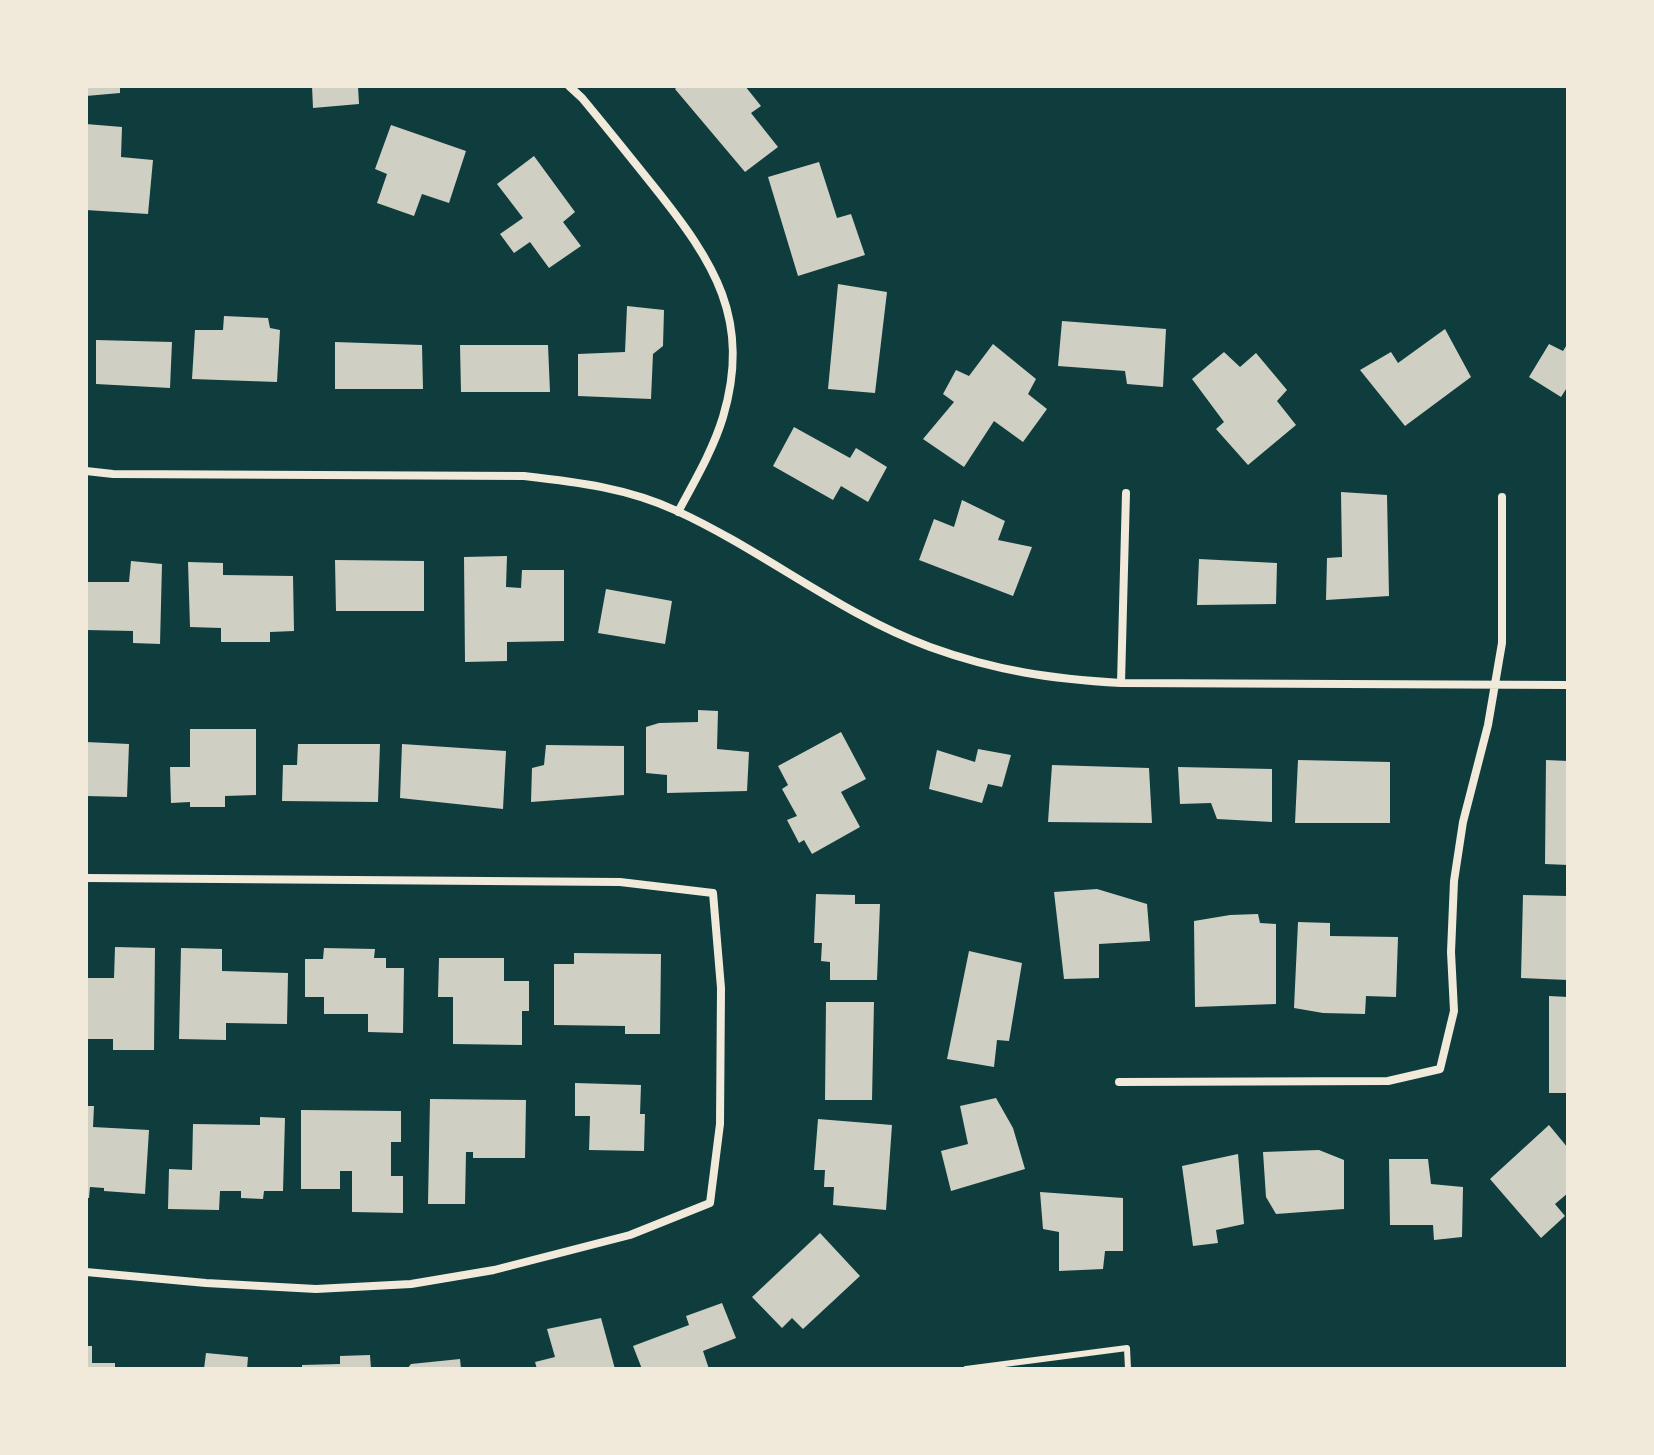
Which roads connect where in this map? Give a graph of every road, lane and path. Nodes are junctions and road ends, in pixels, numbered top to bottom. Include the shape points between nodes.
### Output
1 (569, 86) edge
2 (86, 471) edge
3 (1126, 493) dead end
4 (1502, 497) dead end
5 (678, 512) junction
6 (1121, 683) junction
7 (1493, 685) junction
8 (1568, 685) edge
9 (86, 878) edge
10 (1119, 1082) dead end
11 (86, 1272) edge
12 (966, 1369) edge
13 (1128, 1369) edge

1 - 5 street via 692,234 727,304 733,342 731,381 722,419
2 - 5 street via 524,476 590,483
3 - 6 street
4 - 7 street via 1502,643
5 - 6 street via 859,614 927,646 1051,679
6 - 7 street
7 - 8 street
7 - 10 street via 1454,881 1454,1011 1440,1069 1388,1081
9 - 11 street via 620,882 713,893 721,988 720,1124 710,1203 630,1235 494,1270 411,1284 316,1289
12 - 13 lane via 1127,1348

